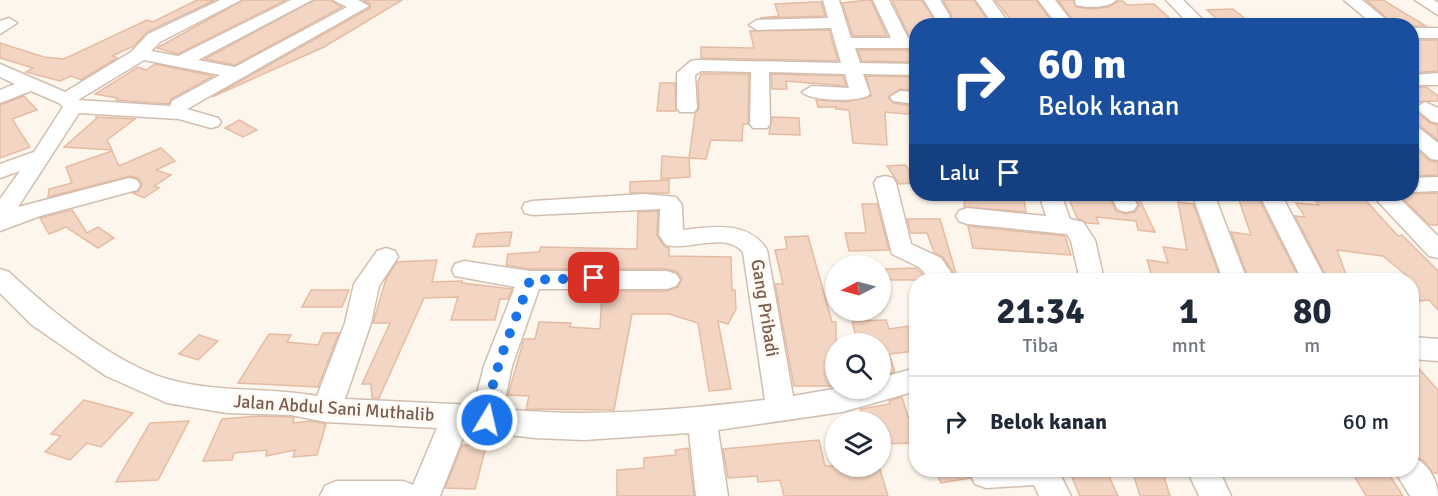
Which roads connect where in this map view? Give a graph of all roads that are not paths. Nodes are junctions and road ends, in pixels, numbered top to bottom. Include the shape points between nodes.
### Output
1 (232, 0) edge
2 (304, 0) edge
3 (341, 0) edge
4 (831, 0) edge
5 (881, 0) edge
6 (932, 0) edge
7 (984, 0) edge
8 (1046, 0) edge
9 (1108, 0) edge
10 (1174, 0) edge
11 (1352, 0) edge
12 (1423, 0) edge
13 (1082, 2) dead end
14 (367, 3) edge
15 (1438, 10) edge
16 (942, 16) dead end
17 (997, 18) edge
18 (1061, 18) edge
19 (1193, 18) edge
20 (1376, 18) edge
21 (838, 23) junction
22 (757, 25) dead end
23 (1419, 33) edge
24 (1438, 33) edge
25 (845, 43) junction
26 (909, 43) edge
27 (141, 54) junction
28 (180, 62) junction
29 (760, 65) junction
30 (855, 68) junction
31 (0, 70) edge
32 (909, 70) edge
33 (237, 73) junction
34 (1438, 79) edge
35 (1419, 80) edge
36 (33, 83) junction
37 (812, 92) dead end
38 (0, 97) edge
39 (69, 103) junction
40 (179, 105) dead end
41 (687, 108) dead end
42 (211, 122) dead end
43 (760, 124) dead end
44 (1419, 138) edge
45 (1438, 154) edge
46 (42, 156) junction
47 (0, 171) edge
48 (885, 183) dead end
49 (1438, 184) edge
50 (129, 185) dead end
51 (1419, 185) edge
52 (1053, 201) edge
53 (1206, 201) edge
54 (1274, 201) edge
55 (1389, 201) edge
56 (533, 208) dead end
57 (0, 216) edge
58 (967, 216) dead end
59 (0, 223) edge
60 (1062, 225) junction
61 (1438, 250) edge
62 (386, 257) dead end
63 (464, 270) dead end
64 (940, 273) edge
65 (1090, 273) edge
66 (1232, 273) edge
67 (1310, 273) edge
68 (0, 278) edge
69 (530, 280) junction
70 (667, 280) dead end
71 (1419, 349) edge
72 (1438, 350) edge
73 (909, 382) edge
74 (326, 410) junction
75 (781, 411) junction
76 (457, 416) junction
77 (487, 420) junction
78 (702, 420) junction
79 (1005, 477) edge
80 (1046, 477) edge
81 (1206, 477) edge
82 (986, 480) edge
83 (336, 496) edge
84 (404, 496) edge
85 (424, 496) edge
86 (712, 496) edge
87 (1055, 496) edge
88 (1215, 496) edge

1 - 27 street via 154,38
2 - 28 street
3 - 14 street
4 - 21 street
5 - 26 street
6 - 16 street
7 - 17 street
8 - 18 street
9 - 13 street
10 - 19 street
11 - 20 street
12 - 15 street
14 - 33 street
21 - 22 street
21 - 25 street
23 - 24 street
25 - 26 street
25 - 30 street
27 - 28 street
27 - 39 street
28 - 33 street
29 - 30 street
29 - 41 street via 689,68
29 - 43 street
30 - 32 street
30 - 37 street via 860,94
31 - 36 street
33 - 40 street
34 - 35 street
36 - 38 street
36 - 39 street
39 - 42 street via 181,113
39 - 46 street
44 - 45 street
46 - 47 street
46 - 57 street
48 - 64 street via 900,248 923,257
49 - 51 street
50 - 59 street via 32,210
52 - 60 street
53 - 66 street
54 - 67 street
55 - 61 street
56 - 75 street, Gang Pribadi via 665,202 671,205 674,239 737,236 751,243
58 - 60 street
60 - 65 street via 1075,228 1083,240
62 - 74 street via 367,284 358,323
63 - 69 street
68 - 74 street, Jalan Abdul Sani Muthalib via 41,318 116,368 167,391
69 - 70 street
69 - 77 street via 500,360
71 - 72 street
73 - 75 street, Jalan Abdul Sani Muthalib
74 - 76 street, Jalan Abdul Sani Muthalib
75 - 78 street, Jalan Abdul Sani Muthalib
76 - 77 street, Jalan Abdul Sani Muthalib
76 - 85 street
77 - 78 street, Jalan Abdul Sani Muthalib via 584,427
78 - 86 street
79 - 82 street
80 - 87 street
81 - 88 street
83 - 84 street

